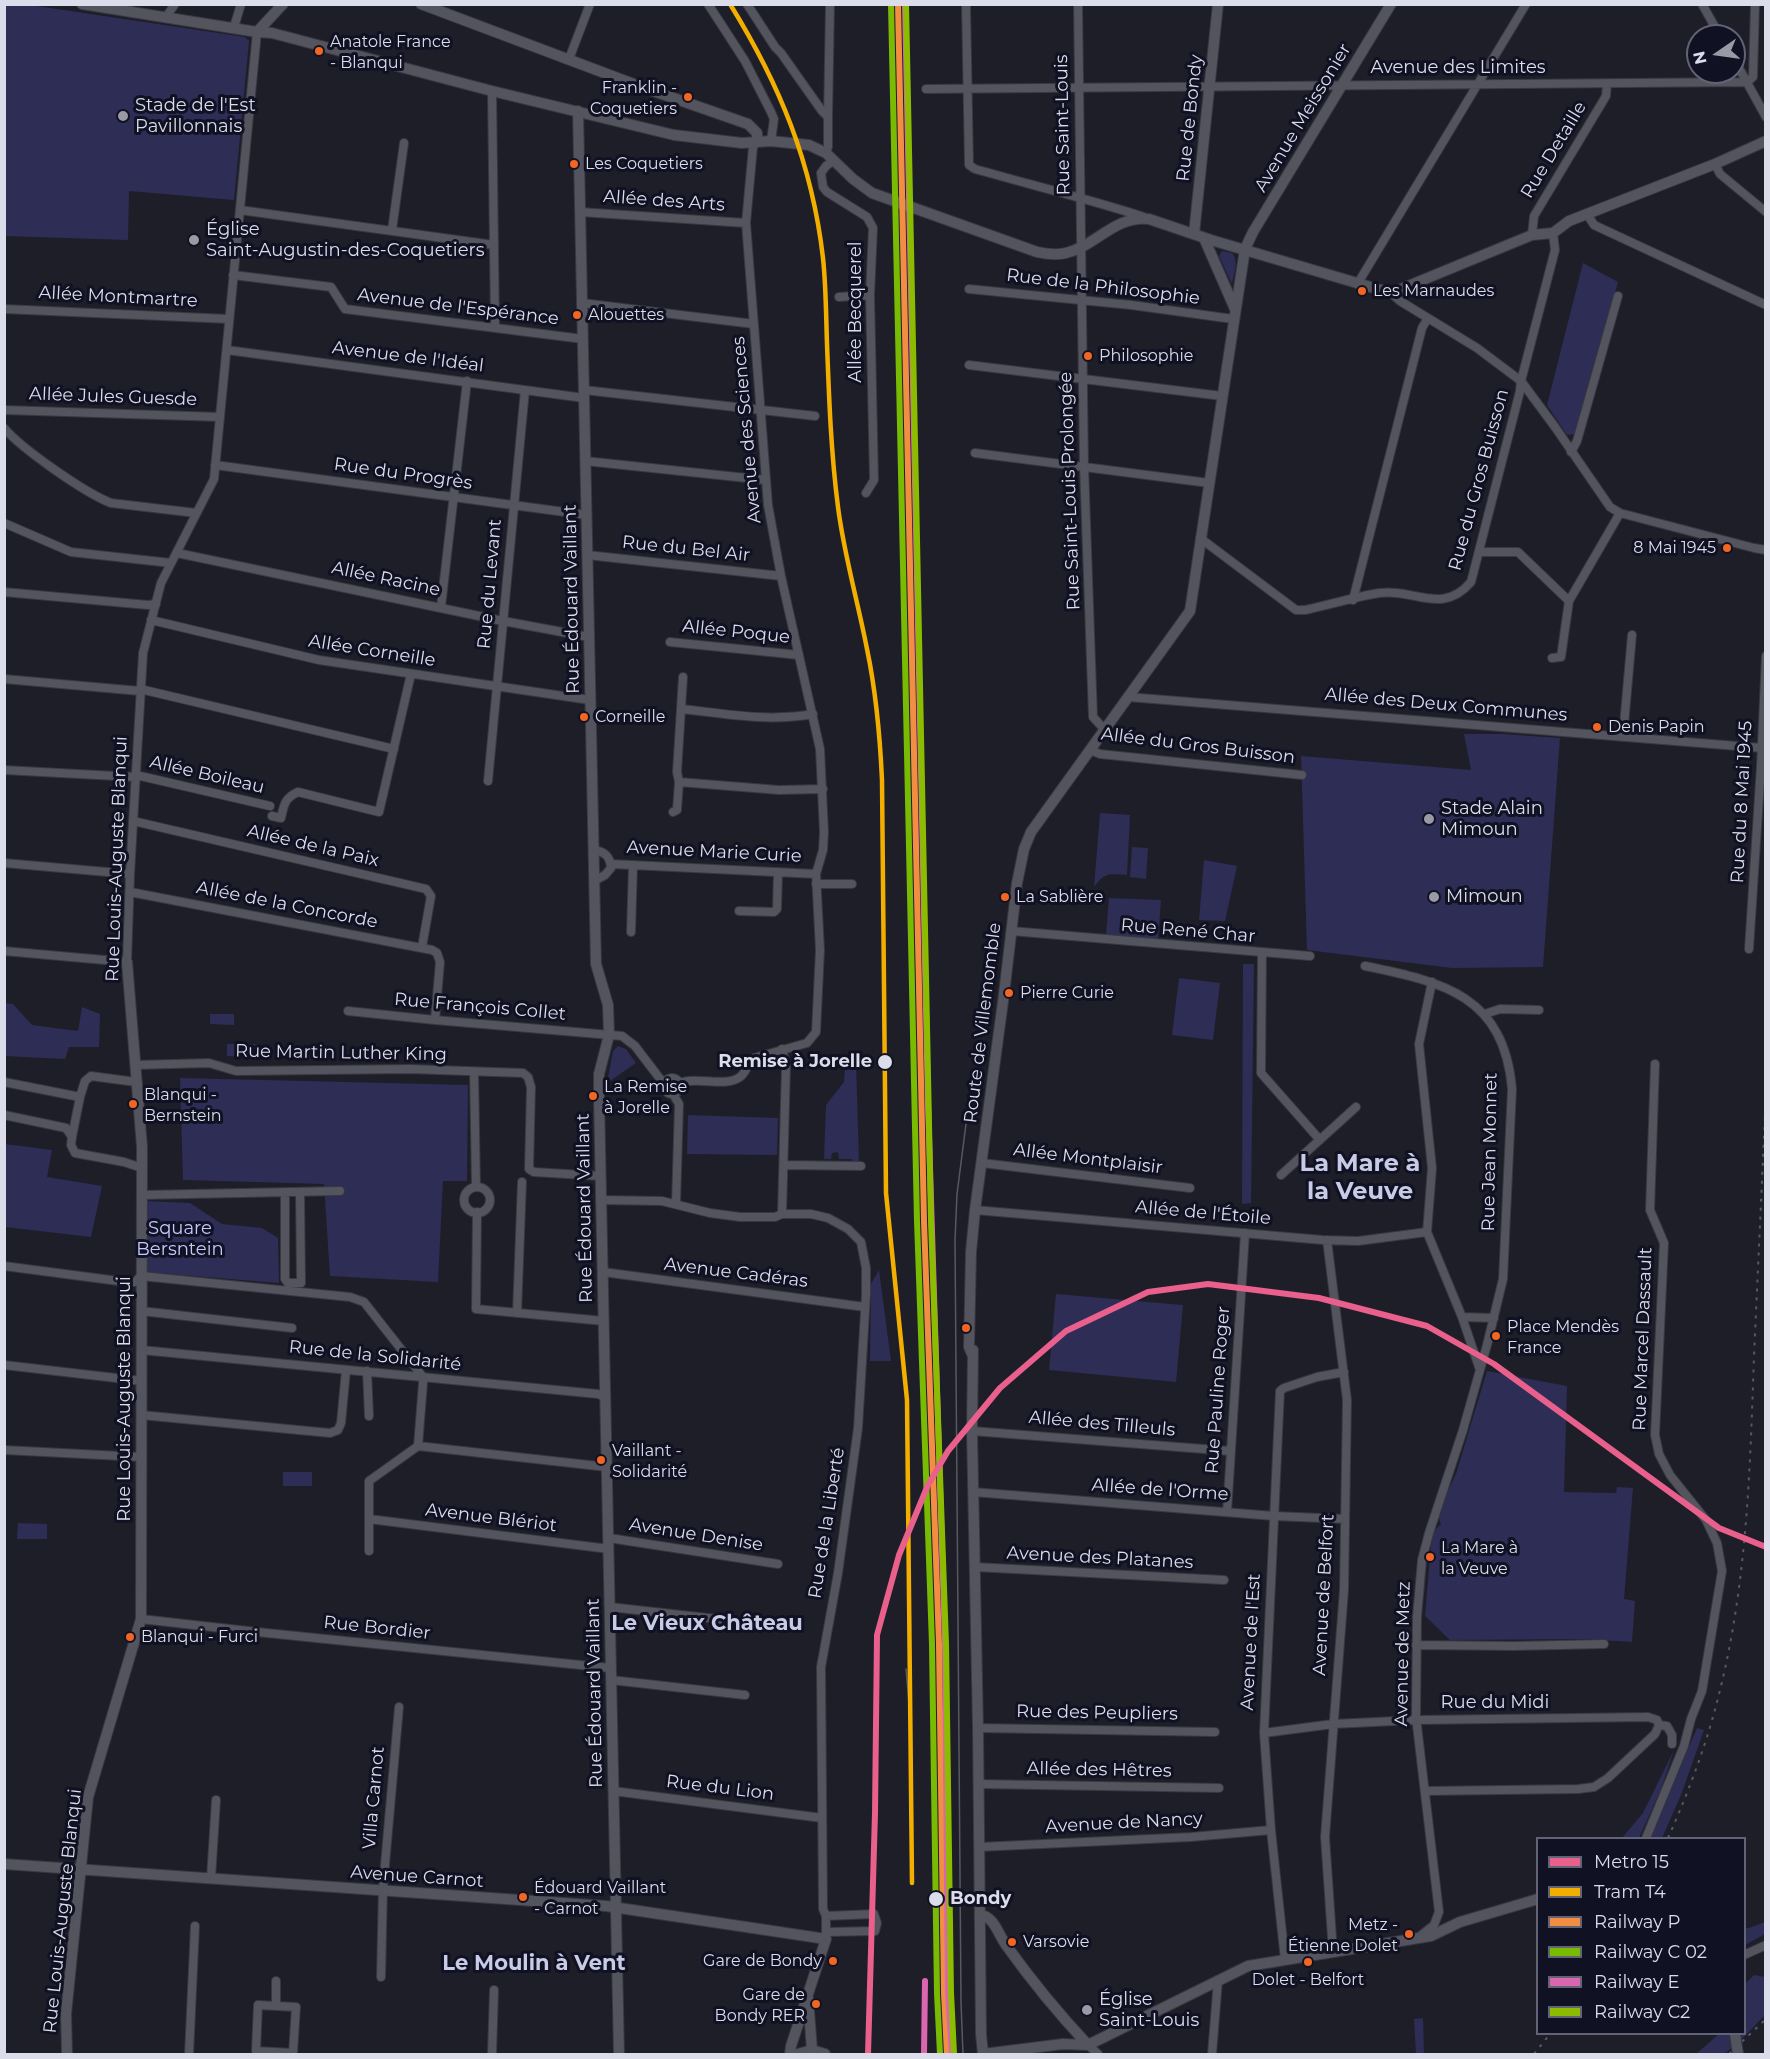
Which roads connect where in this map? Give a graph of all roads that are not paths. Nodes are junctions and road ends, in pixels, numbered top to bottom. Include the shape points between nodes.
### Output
1 (82, 4) edge
2 (175, 4) edge
3 (241, 4) edge
4 (282, 4) edge
5 (421, 4) edge
6 (590, 4) edge
7 (708, 4) edge
8 (747, 4) edge
9 (830, 4) edge
10 (966, 4) edge
11 (1078, 4) edge
12 (1218, 4) edge
13 (1391, 4) edge
14 (1526, 4) edge
15 (1702, 4) edge
16 (1755, 4) edge
17 (166, 16) junction
18 (1713, 24) edge
19 (234, 27) junction
20 (257, 32) junction
21 (569, 59) junction
22 (1753, 60) junction
23 (1746, 65) edge
24 (1747, 82) junction
25 (1343, 84) junction
26 (1478, 84) junction
27 (1606, 84) junction
28 (1209, 86) junction
29 (1079, 87) junction
30 (926, 89) dead end
31 (967, 89) junction
32 (492, 91) junction
33 (578, 111) junction
34 (828, 117) junction
35 (1766, 117) edge
36 (757, 141) junction
37 (771, 141) junction
38 (1766, 141) edge
39 (404, 143) dead end
40 (1766, 148) edge
41 (830, 156) junction
42 (1715, 164) junction
43 (1081, 198) junction
44 (240, 210) junction
45 (580, 212) junction
46 (1766, 212) edge
47 (1587, 214) junction
48 (1149, 219) junction
49 (746, 223) junction
50 (392, 230) junction
51 (1553, 234) junction
52 (1532, 235) junction
53 (1199, 236) junction
54 (494, 245) junction
55 (1082, 246) junction
56 (1245, 249) junction
57 (233, 275) junction
58 (1358, 283) junction
59 (969, 289) dead end
60 (1390, 293) junction
61 (870, 295) junction
62 (1618, 296) dead end
63 (838, 297) dead end
64 (1083, 301) junction
65 (582, 303) junction
66 (1766, 305) edge
67 (4, 309) edge
68 (1234, 314) junction
69 (1428, 318) junction
70 (229, 320) junction
71 (754, 324) junction
72 (495, 328) junction
73 (583, 339) junction
74 (227, 350) junction
75 (969, 365) dead end
76 (1083, 378) junction
77 (467, 381) junction
78 (1521, 381) junction
79 (525, 390) junction
80 (584, 394) junction
81 (1222, 396) junction
82 (4, 410) edge
83 (761, 410) junction
84 (815, 416) dead end
85 (220, 417) junction
86 (4, 429) edge
87 (1571, 452) junction
88 (975, 453) dead end
89 (585, 461) junction
90 (215, 465) junction
91 (1084, 466) junction
92 (766, 480) junction
93 (1209, 483) junction
94 (866, 493) dead end
95 (455, 497) junction
96 (514, 506) junction
97 (196, 513) junction
98 (1620, 513) junction
99 (587, 515) junction
100 (4, 523) edge
101 (1200, 538) junction
102 (1766, 549) edge
103 (1479, 552) junction
104 (177, 553) junction
105 (587, 555) junction
106 (171, 563) junction
107 (781, 576) junction
108 (4, 592) edge
109 (1353, 600) junction
110 (1569, 601) junction
111 (156, 604) junction
112 (441, 607) junction
113 (151, 620) junction
114 (503, 621) junction
115 (1632, 635) dead end
116 (589, 637) junction
117 (669, 642) dead end
118 (800, 655) junction
119 (1766, 656) edge
120 (1552, 658) dead end
121 (411, 674) junction
122 (683, 677) dead end
123 (4, 679) edge
124 (497, 687) junction
125 (140, 690) junction
126 (1128, 697) junction
127 (591, 700) junction
128 (682, 709) junction
129 (813, 714) junction
130 (1105, 730) junction
131 (1623, 736) junction
132 (1762, 748) junction
133 (394, 749) junction
134 (1090, 750) junction
135 (4, 770) edge
136 (1302, 775) dead end
137 (136, 776) junction
138 (488, 781) dead end
139 (680, 782) junction
140 (823, 789) junction
141 (270, 806) dead end
142 (673, 812) dead end
143 (272, 816) dead end
144 (133, 821) junction
145 (594, 850) junction
146 (4, 863) edge
147 (611, 864) junction
148 (633, 865) junction
149 (778, 872) junction
150 (130, 874) junction
151 (816, 879) junction
152 (594, 881) junction
153 (852, 884) dead end
154 (130, 892) junction
155 (739, 911) dead end
156 (1011, 931) junction
157 (631, 933) dead end
158 (422, 947) junction
159 (1749, 949) dead end
160 (4, 951) edge
161 (1262, 952) junction
162 (1310, 956) dead end
163 (128, 962) junction
164 (1365, 966) dead end
165 (1432, 982) junction
166 (1539, 1010) dead end
167 (348, 1011) dead end
168 (1485, 1014) junction
169 (435, 1020) junction
170 (609, 1035) junction
171 (782, 1049) junction
172 (1655, 1064) dead end
173 (136, 1065) junction
174 (474, 1072) junction
175 (4, 1082) edge
176 (136, 1082) junction
177 (680, 1083) junction
178 (664, 1084) junction
179 (673, 1094) junction
180 (80, 1097) junction
181 (1356, 1107) dead end
182 (4, 1115) edge
183 (72, 1137) junction
184 (1320, 1140) junction
185 (981, 1163) junction
186 (784, 1165) junction
187 (861, 1166) dead end
188 (142, 1168) junction
189 (1281, 1175) dead end
190 (600, 1176) junction
191 (522, 1182) dead end
192 (476, 1187) junction
193 (1190, 1188) dead end
194 (340, 1191) dead end
195 (285, 1193) junction
196 (300, 1193) junction
197 (142, 1195) junction
198 (600, 1200) junction
199 (676, 1204) junction
200 (975, 1210) junction
201 (477, 1212) junction
202 (782, 1214) junction
203 (1427, 1232) junction
204 (1245, 1233) junction
205 (1327, 1240) junction
206 (4, 1266) edge
207 (603, 1272) junction
208 (141, 1276) junction
209 (865, 1307) junction
210 (141, 1311) junction
211 (517, 1313) junction
212 (1462, 1317) junction
213 (1494, 1318) junction
214 (604, 1321) junction
215 (292, 1328) dead end
216 (141, 1350) junction
217 (4, 1365) edge
218 (346, 1370) junction
219 (1480, 1370) junction
220 (367, 1371) junction
221 (1344, 1372) junction
222 (423, 1377) junction
223 (142, 1381) junction
224 (605, 1397) junction
225 (141, 1415) junction
226 (369, 1416) dead end
227 (972, 1431) junction
228 (418, 1446) junction
229 (4, 1450) edge
230 (1230, 1451) junction
231 (141, 1457) junction
232 (607, 1467) junction
233 (973, 1492) junction
234 (1227, 1512) junction
235 (1274, 1516) junction
236 (369, 1519) junction
237 (1345, 1519) junction
238 (609, 1543) junction
239 (369, 1551) dead end
240 (778, 1564) dead end
241 (975, 1567) junction
242 (1224, 1580) dead end
243 (610, 1607) junction
244 (141, 1619) junction
245 (753, 1623) dead end
246 (1604, 1644) dead end
247 (1416, 1645) junction
248 (610, 1668) junction
249 (611, 1680) junction
250 (745, 1695) dead end
251 (399, 1707) dead end
252 (1416, 1720) junction
253 (1333, 1724) junction
254 (1659, 1725) junction
255 (978, 1728) junction
256 (1215, 1732) dead end
257 (1264, 1733) junction
258 (1672, 1744) dead end
259 (978, 1784) junction
260 (1219, 1788) dead end
261 (613, 1791) junction
262 (1425, 1791) junction
263 (216, 1800) dead end
264 (822, 1818) junction
265 (1271, 1830) junction
266 (1647, 1837) edge
267 (979, 1847) junction
268 (4, 1864) edge
269 (81, 1870) junction
270 (211, 1878) junction
271 (384, 1892) junction
272 (1536, 1900) edge
273 (615, 1907) junction
274 (980, 1915) junction
275 (826, 1916) junction
276 (195, 1926) dead end
277 (826, 1935) junction
278 (1419, 1937) junction
279 (1766, 1945) edge
280 (1333, 1952) junction
281 (1746, 1954) edge
282 (1285, 1960) junction
283 (381, 1977) dead end
284 (1218, 1980) junction
285 (276, 1981) dead end
286 (494, 1990) dead end
287 (808, 1994) junction
288 (276, 2006) junction
289 (1735, 2035) edge
290 (812, 2050) junction
291 (1086, 2050) edge
292 (274, 2053) edge
293 (983, 2054) edge
294 (67, 2055) edge
295 (189, 2055) edge
296 (492, 2055) edge
297 (619, 2055) edge
298 (790, 2055) edge
299 (798, 2055) edge
300 (825, 2055) edge
301 (1098, 2055) edge
302 (1212, 2055) edge
303 (1738, 2055) edge

1 - 17 street
2 - 17 street
3 - 19 street
4 - 20 street
5 - 21 street
6 - 21 street
7 - 37 street via 745,61 771,112
8 - 34 street
9 - 34 street
10 - 31 street
11 - 29 street, Rue Saint-Louis
12 - 28 street, Rue de Bondy
13 - 25 street, Avenue Meissonier
14 - 26 street
15 - 18 street
16 - 22 street
17 - 19 street
19 - 20 street
20 - 32 street
20 - 44 street, Rue Louis-Auguste Blanqui
21 - 36 street via 748,124 757,133
22 - 23 street
22 - 24 street via 1754,77
24 - 27 street, Avenue des Limites
24 - 35 street
25 - 26 street, Avenue des Limites
25 - 28 street, Avenue des Limites
25 - 56 street, Avenue Meissonier
26 - 27 street, Avenue des Limites
26 - 58 street
27 - 52 street, Rue Detaille via 1606,96 1534,216
28 - 29 street, Avenue des Limites
28 - 53 street, Rue de Bondy
29 - 31 street, Avenue des Limites
29 - 43 street, Rue Saint-Louis
30 - 31 street
31 - 43 street via 969,165
32 - 33 street
32 - 54 street
33 - 36 street via 674,135 742,143
33 - 45 street, Rue Édouard Vaillant
34 - 41 street
36 - 37 street
36 - 49 street, Avenue des Sciences via 753,147
37 - 41 street via 809,145
38 - 42 street
39 - 50 street
40 - 42 street
41 - 55 street via 863,188 883,198 1037,252 1065,253
41 - 61 street, Allée Becquerel via 821,173 823,187 867,217 873,228
42 - 46 street via 1720,174
42 - 47 street
43 - 48 street
43 - 55 street, Rue Saint-Louis
44 - 50 street
44 - 57 street, Rue Louis-Auguste Blanqui
45 - 49 street, Allée des Arts
45 - 65 street, Rue Édouard Vaillant
47 - 51 street via 1569,221
47 - 66 street via 1594,225
48 - 53 street
48 - 55 street via 1121,223
49 - 71 street, Avenue des Sciences
50 - 54 street
51 - 52 street
51 - 78 street, Rue du Gros Buisson via 1555,250
52 - 60 street
53 - 56 street
53 - 68 street
54 - 72 street
55 - 64 street, Rue Saint-Louis Prolongée
56 - 58 street
56 - 68 street, Avenue Meissonier
57 - 70 street, Rue Louis-Auguste Blanqui
57 - 72 street, Avenue de l'Espérance via 331,287 345,309
58 - 60 street
59 - 64 street, Rue de la Philosophie
60 - 69 street
61 - 63 street
61 - 94 street, Allée Becquerel via 874,480
62 - 87 street
64 - 68 street, Rue de la Philosophie
64 - 76 street, Rue Saint-Louis Prolongée
65 - 71 street
65 - 73 street, Rue Édouard Vaillant
67 - 70 street, Allée Montmartre
68 - 81 street, Avenue Meissonier
69 - 78 street
69 - 109 street via 1422,328
70 - 74 street, Rue Louis-Auguste Blanqui
71 - 83 street, Avenue des Sciences
72 - 73 street, Avenue de l'Espérance
73 - 80 street, Rue Édouard Vaillant
74 - 77 street, Avenue de l'Idéal
74 - 85 street, Rue Louis-Auguste Blanqui
75 - 76 street
76 - 81 street
76 - 91 street, Rue Saint-Louis Prolongée
77 - 79 street, Avenue de l'Idéal
77 - 95 street
78 - 87 street
78 - 103 street, Rue du Gros Buisson
79 - 80 street, Avenue de l'Idéal
79 - 96 street, Rue du Levant
80 - 83 street, Avenue de l'Idéal
80 - 89 street, Rue Édouard Vaillant
81 - 93 street, Avenue Meissonier
82 - 85 street, Allée Jules Guesde
83 - 84 street, Avenue de l'Idéal
83 - 92 street, Avenue des Sciences
85 - 90 street, Rue Louis-Auguste Blanqui
86 - 97 street via 84,489 111,502
87 - 98 street via 1604,500
88 - 91 street
89 - 92 street
89 - 99 street, Rue Édouard Vaillant
90 - 95 street, Rue du Progrès
90 - 97 street, Rue Louis-Auguste Blanqui via 214,479
91 - 93 street
91 - 130 street, Rue Saint-Louis Prolongée via 1093,717
92 - 107 street, Avenue des Sciences
93 - 101 street, Route de Villemomble
95 - 96 street, Rue du Progrès
95 - 112 street
96 - 99 street, Rue du Progrès
96 - 114 street, Rue du Levant
97 - 104 street, Rue Louis-Auguste Blanqui
98 - 102 street
98 - 110 street
99 - 105 street, Rue Édouard Vaillant
100 - 106 street via 71,552
101 - 109 street, Rue du Gros Buisson via 1296,610
101 - 126 street, Route de Villemomble via 1190,611
103 - 109 street, Rue du Gros Buisson via 1471,582 1453,597 1443,600 1381,593
103 - 110 street via 1518,552
104 - 106 street, Rue Louis-Auguste Blanqui
104 - 112 street, Allée Racine
105 - 107 street, Rue du Bel Air
105 - 116 street, Rue Édouard Vaillant
106 - 111 street, Rue Louis-Auguste Blanqui
107 - 118 street, Avenue des Sciences
108 - 111 street
110 - 120 street via 1561,657
111 - 113 street, Rue Louis-Auguste Blanqui
112 - 114 street, Allée Racine
113 - 121 street, Allée Corneille via 319,660
113 - 125 street, Rue Louis-Auguste Blanqui
114 - 116 street, Allée Racine
114 - 124 street, Rue du Levant
115 - 131 street
116 - 127 street, Rue Édouard Vaillant
117 - 118 street, Allée Poque
118 - 129 street, Avenue des Sciences
119 - 132 street, Rue du 8 Mai 1945
121 - 124 street, Allée Corneille
121 - 133 street
122 - 128 street
123 - 125 street
124 - 127 street, Allée Corneille
124 - 138 street, Rue du Levant
125 - 133 street
125 - 137 street, Rue Louis-Auguste Blanqui
126 - 130 street, Route de Villemomble
126 - 131 street, Allée des Deux Communes
127 - 145 street, Rue Édouard Vaillant
128 - 129 street via 768,718
128 - 139 street via 677,772
129 - 140 street, Avenue des Sciences
130 - 134 street, Route de Villemomble
131 - 132 street, Allée des Deux Communes
132 - 159 street, Rue du 8 Mai 1945
133 - 143 street via 379,812 298,792 284,803 281,818
134 - 136 street, Allée du Gros Buisson
134 - 156 street, Route de Villemomble via 1026,842
135 - 137 street, Allée Boileau
137 - 141 street, Allée Boileau
137 - 144 street, Rue Louis-Auguste Blanqui
139 - 140 street via 779,790
139 - 142 street via 677,810
140 - 151 street, Avenue des Sciences via 825,832
144 - 150 street, Rue Louis-Auguste Blanqui
144 - 158 street, Allée de la Paix via 426,889 431,896
145 - 147 street, Avenue Marie Curie via 605,853
145 - 152 street, Rue Édouard Vaillant
146 - 150 street
147 - 148 street, Avenue Marie Curie
147 - 152 street, Avenue Marie Curie via 609,872
148 - 149 street, Avenue Marie Curie
148 - 157 street
149 - 151 street, Avenue Marie Curie
149 - 155 street via 777,909
150 - 154 street, Rue Louis-Auguste Blanqui
151 - 153 street, Avenue Marie Curie
151 - 171 street, Avenue des Sciences via 820,950 816,1032 807,1043
152 - 170 street, Rue Édouard Vaillant via 596,964 608,1005
154 - 158 street, Allée de la Concorde
154 - 163 street, Rue Louis-Auguste Blanqui
156 - 161 street, Rue René Char
156 - 185 street, Route de Villemomble
158 - 169 street, Allée de la Concorde via 437,954 440,962
160 - 163 street
161 - 162 street
161 - 184 street, Rue René Char via 1260,1073
163 - 173 street, Rue Louis-Auguste Blanqui
164 - 165 street, Rue Jean Monnet
165 - 168 street, Rue Jean Monnet via 1457,992
165 - 203 street via 1419,1044 1432,1168
166 - 168 street via 1500,1009
167 - 169 street, Rue François Collet
168 - 213 street, Rue Jean Monnet via 1506,1052 1512,1089 1505,1257
169 - 170 street, Rue François Collet
170 - 178 street via 629,1040
170 - 190 street, Rue Édouard Vaillant via 599,1074
171 - 177 street, Avenue des Sciences via 754,1058 737,1078
171 - 186 street via 786,1066
172 - 266 street, Rue Marcel Dassault via 1650,1210 1664,1243 1655,1436 1670,1475 1706,1520 1717,1543 1722,1571 1702,1691
173 - 174 street, Rue Martin Luther King via 209,1063 236,1071
173 - 176 street, Rue Louis-Auguste Blanqui
174 - 190 street, Rue Martin Luther King via 528,1077 529,1169
174 - 192 street
175 - 180 street
176 - 180 street via 92,1076 85,1081
176 - 188 street, Rue Louis-Auguste Blanqui
177 - 178 street via 670,1078
177 - 179 street
178 - 179 street via 666,1091
179 - 199 street via 678,1104
180 - 183 street
181 - 184 street
182 - 183 street via 66,1128
183 - 188 street via 75,1153
184 - 189 street
185 - 193 street, Allée Montplaisir
185 - 200 street, Route de Villemomble
186 - 187 street
186 - 202 street
188 - 197 street, Rue Louis-Auguste Blanqui
190 - 198 street, Rue Édouard Vaillant
191 - 211 street
192 - 201 street via 468,1191 464,1200 468,1209
192 - 201 street via 486,1191 490,1200 486,1209
194 - 196 street
195 - 196 street
195 - 196 street via 285,1279 297,1284 301,1283
195 - 197 street
197 - 208 street, Rue Louis-Auguste Blanqui
198 - 199 street, Rue de la Liberté
198 - 207 street, Rue Édouard Vaillant
199 - 202 street, Rue de la Liberté via 710,1214 740,1217
200 - 204 street, Allée de l'Étoile
200 - 227 street, Route de Villemomble via 974,1242 978,1253
201 - 211 street via 476,1309
202 - 209 street, Rue de la Liberté via 828,1218 861,1242 866,1268
203 - 205 street, Allée de l'Étoile
203 - 212 street
204 - 205 street, Allée de l'Étoile
204 - 230 street, Rue Pauline Roger
205 - 221 street, Avenue de Belfort
206 - 208 street via 126,1282 135,1282
207 - 209 street, Avenue Cadéras
207 - 214 street, Rue Édouard Vaillant
208 - 210 street, Rue Louis-Auguste Blanqui
208 - 222 street via 355,1297 364,1302
209 - 264 street, Rue de la Liberté via 858,1428 821,1667
210 - 215 street
210 - 216 street, Rue Louis-Auguste Blanqui
211 - 214 street
212 - 213 street
212 - 219 street
213 - 219 street, Rue Jean Monnet
214 - 224 street, Rue Édouard Vaillant
216 - 218 street, Rue de la Solidarité
216 - 223 street, Rue Louis-Auguste Blanqui
217 - 223 street
218 - 220 street, Rue de la Solidarité
218 - 225 street via 340,1423 338,1430 330,1433
219 - 247 street, Avenue de Metz via 1422,1560
220 - 222 street, Rue de la Solidarité
220 - 226 street
221 - 235 street, Avenue de l'Est via 1280,1391
221 - 237 street, Avenue de Belfort
222 - 224 street, Rue de la Solidarité
222 - 228 street
223 - 225 street, Rue Louis-Auguste Blanqui
224 - 232 street, Rue Édouard Vaillant
225 - 231 street, Rue Louis-Auguste Blanqui
227 - 230 street, Allée des Tilleuls
227 - 233 street, Route de Villemomble
228 - 232 street
228 - 236 street via 369,1481
229 - 231 street
230 - 234 street, Rue Pauline Roger
231 - 244 street, Rue Louis-Auguste Blanqui
232 - 238 street, Rue Édouard Vaillant
233 - 234 street, Allée de l'Orme
233 - 241 street, Route de Villemomble
234 - 235 street, Allée de l'Orme
235 - 237 street, Allée de l'Orme
235 - 257 street, Avenue de l'Est
236 - 238 street, Avenue Blériot
236 - 239 street
237 - 253 street, Avenue de Belfort via 1344,1590
238 - 240 street, Avenue Denise
238 - 243 street, Rue Édouard Vaillant
241 - 242 street, Avenue des Platanes
241 - 255 street, Route de Villemomble
243 - 245 street
243 - 248 street, Rue Édouard Vaillant
244 - 248 street, Rue Bordier
244 - 269 street, Rue Louis-Auguste Blanqui via 88,1797
246 - 247 street
247 - 252 street, Avenue de Metz
248 - 249 street, Rue Édouard Vaillant
249 - 250 street
249 - 261 street, Rue Édouard Vaillant
251 - 271 street, Villa Carnot
252 - 253 street, Rue du Midi
252 - 254 street, Rue du Midi via 1648,1717
252 - 262 street, Avenue de Metz
253 - 257 street, Rue du Midi
253 - 280 street, Avenue de Belfort via 1325,1837
254 - 258 street via 1667,1726
254 - 262 street via 1655,1734 1594,1787
255 - 256 street, Rue des Peupliers
255 - 259 street, Route de Villemomble
257 - 265 street, Avenue de l'Est
259 - 260 street, Allée des Hêtres
259 - 267 street, Route de Villemomble
261 - 264 street, Rue du Lion
261 - 273 street, Rue Édouard Vaillant
262 - 278 street, Avenue de Metz via 1439,1912 1429,1930
263 - 270 street
264 - 275 street, Rue de la Liberté
265 - 267 street, Avenue de Nancy
265 - 282 street, Avenue de l'Est
267 - 274 street, Route de Villemomble
268 - 269 street, Avenue Carnot
269 - 270 street, Avenue Carnot
269 - 294 street, Rue Louis-Auguste Blanqui via 66,2014
270 - 271 street, Avenue Carnot
271 - 273 street, Avenue Carnot
271 - 283 street, Villa Carnot
272 - 278 street
273 - 277 street, Avenue Carnot
273 - 297 street, Rue Édouard Vaillant
274 - 291 street via 991,1919
274 - 293 street, Route de Villemomble
275 - 277 street, Rue de la Liberté
275 - 277 street via 874,1914 877,1923 875,1931
276 - 295 street
277 - 287 street, Rue de la Liberté
278 - 280 street
279 - 281 street
280 - 282 street
282 - 284 street via 1248,1966
284 - 291 street
284 - 302 street
285 - 288 street
286 - 296 street
287 - 290 street, Rue de la Liberté
287 - 298 street, Rue de la Liberté
288 - 292 street via 258,2005 256,2051
288 - 292 street via 296,2007 293,2053
289 - 303 street, bridge
290 - 299 street
290 - 300 street
291 - 293 street via 1063,2044
291 - 301 street

